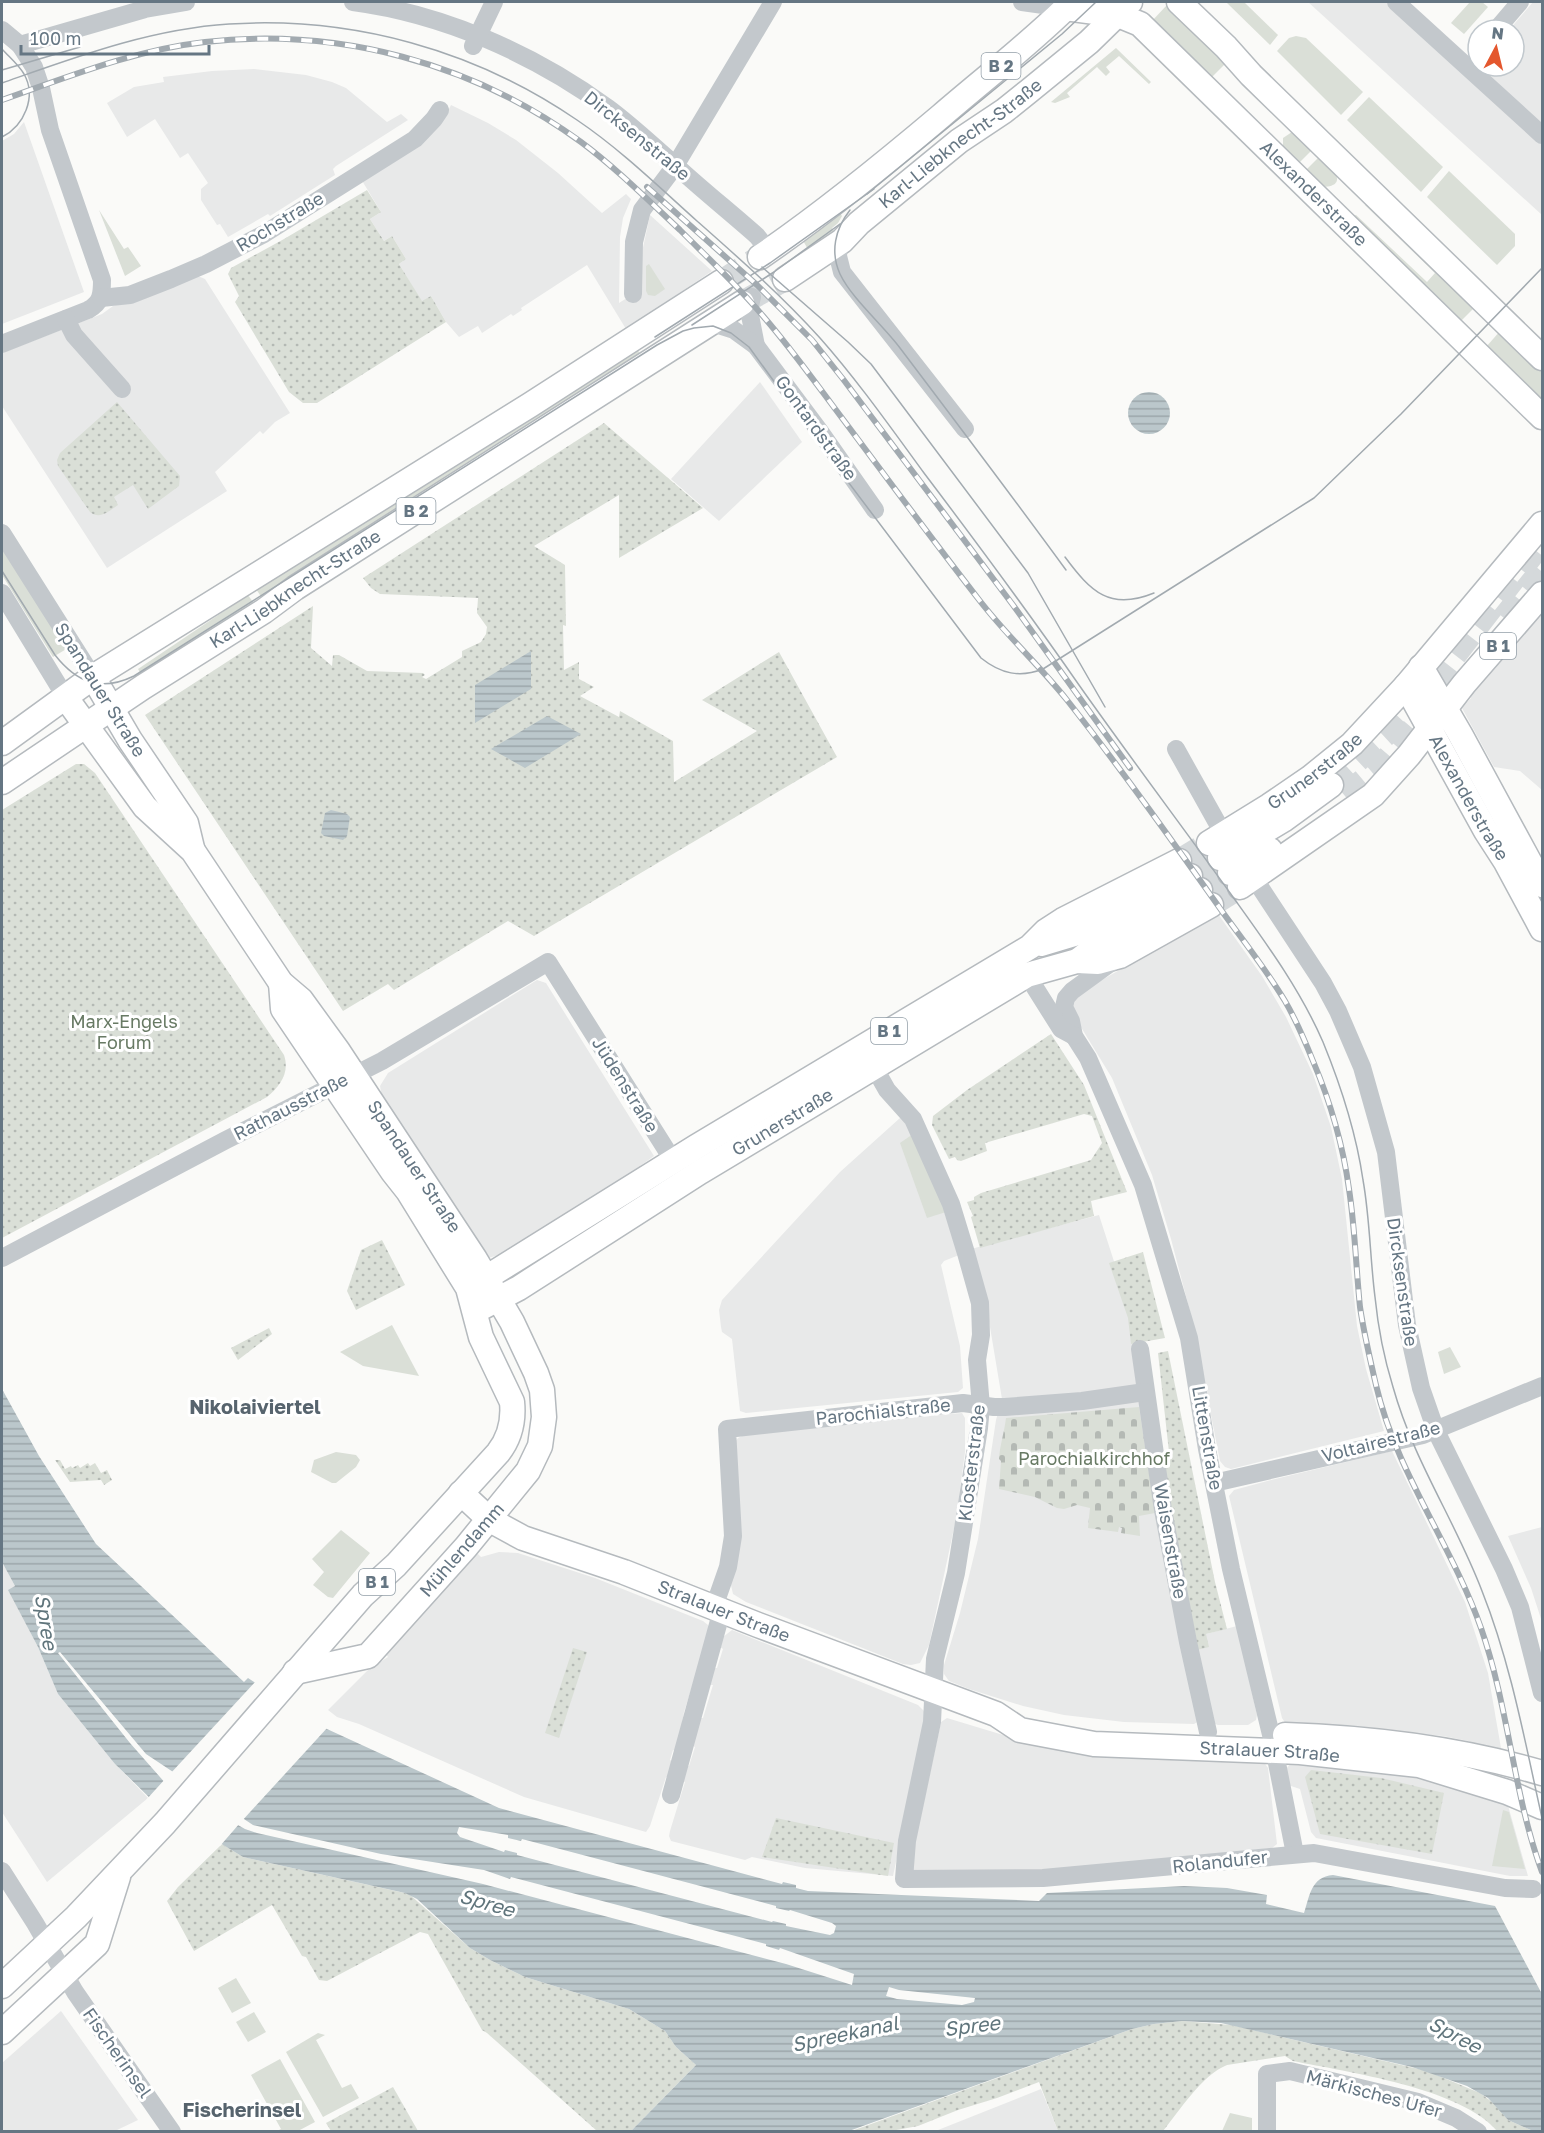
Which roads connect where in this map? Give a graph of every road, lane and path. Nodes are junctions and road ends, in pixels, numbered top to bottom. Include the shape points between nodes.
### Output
1 (186, 2) edge
2 (353, 2) edge
3 (494, 2) edge
4 (772, 2) edge
5 (1022, 2) edge
6 (1179, 2) edge
7 (1395, 2) edge
8 (1520, 2) edge
9 (1069, 5) edge
10 (1124, 8) edge
11 (1506, 18) edge
12 (2, 30) edge
13 (475, 41) junction
14 (20, 45) junction
15 (1466, 54) edge
16 (1490, 78) edge
17 (440, 110) dead end
18 (1542, 135) edge
19 (675, 166) junction
20 (839, 243) junction
21 (765, 254) joint
22 (785, 279) tunnel mouth
23 (721, 282) tunnel mouth
24 (633, 294) dead end
25 (101, 298) junction
26 (747, 300) joint
27 (66, 319) junction
28 (712, 322) junction
29 (2, 344) edge
30 (756, 346) junction
31 (1542, 358) edge
32 (122, 389) dead end
33 (1542, 417) edge
34 (965, 429) dead end
35 (875, 510) dead end
36 (1542, 524) edge
37 (2, 532) edge
38 (2, 593) edge
39 (1542, 594) edge
40 (1421, 667) junction
41 (93, 677) junction
42 (1406, 686) junction
43 (66, 698) junction
44 (1445, 709) junction
45 (111, 710) junction
46 (86, 726) junction
47 (1430, 729) junction
48 (2, 743) edge
49 (1176, 749) dead end
50 (2, 782) edge
51 (1338, 790) tunnel mouth
52 (193, 850) junction
53 (1230, 862) junction
54 (1195, 883) junction
55 (1542, 884) edge
56 (1542, 929) edge
57 (1118, 937) junction
58 (1030, 946) junction
59 (1027, 975) junction
60 (564, 989) joint
61 (1074, 1036) junction
62 (873, 1067) junction
63 (344, 1080) junction
64 (680, 1171) junction
65 (2, 1258) edge
66 (476, 1292) junction
67 (498, 1300) junction
68 (1140, 1349) dead end
69 (532, 1364) joint
70 (1542, 1386) edge
71 (1145, 1392) junction
72 (981, 1406) junction
73 (1436, 1431) junction
74 (1214, 1483) junction
75 (461, 1493) junction
76 (490, 1520) junction
77 (718, 1609) junction
78 (1540, 1673) edge
79 (291, 1676) junction
80 (934, 1692) junction
81 (1542, 1693) edge
82 (996, 1714) junction
83 (1208, 1732) junction
84 (1273, 1743) junction
85 (1542, 1773) edge
86 (671, 1795) dead end
87 (1542, 1807) edge
88 (1295, 1854) junction
89 (121, 1869) junction
90 (2, 1871) edge
91 (904, 1879) joint
92 (1533, 1889) dead end
93 (8, 1895) edge
94 (47, 1943) junction
95 (64, 1974) junction
96 (2, 1986) edge
97 (2, 2032) edge
98 (172, 2132) edge
99 (1267, 2132) edge
100 (1478, 2132) edge

1 - 14 street via 145,9
2 - 13 street, Dircksenstraße via 405,12
3 - 13 street
4 - 19 street
5 - 9 street
6 - 31 main road
7 - 15 street
8 - 11 street
9 - 10 main road, Alexanderstraße
9 - 21 main road, Karl-Liebknecht-Straße / B 2 via 935,121
10 - 20 main road, Karl-Liebknecht-Straße / B 2 via 1089,42 1004,111 959,141
10 - 33 main road, Alexanderstraße
12 - 14 street
13 - 19 street, Dircksenstraße via 526,58 585,92 638,131
14 - 25 street via 37,74 50,130 102,280
16 - 18 street
17 - 25 street, Rochstraße via 415,139 264,234 171,279 130,295
19 - 21 street, Dircksenstraße via 757,236
19 - 24 street via 638,219
20 - 22 main road, Karl-Liebknecht-Straße / B 2
20 - 34 street via 842,272
23 - 41 main road, Karl-Liebknecht-Straße / B 2
25 - 27 street via 88,310
26 - 28 main road, Karl-Liebknecht-Straße / B 2
26 - 30 street, Gontardstraße
27 - 29 street
27 - 32 street via 74,335
28 - 30 street, Gontardstraße via 734,330
28 - 45 main road, Karl-Liebknecht-Straße / B 2
30 - 35 street, Gontardstraße
36 - 40 main road, B 1
37 - 41 street, Spandauer Straße
38 - 43 street, Spandauer Straße
39 - 44 main road, Alexanderstraße / B 1
40 - 42 main road, B 1
40 - 44 main road, Alexanderstraße
41 - 43 main road, Karl-Liebknecht-Straße / B 2
41 - 45 main road, Spandauer Straße
42 - 47 main road, Alexanderstraße
42 - 53 main road, Grunerstraße / B 1 via 1338,755 1269,806
43 - 46 main road, Spandauer Straße
43 - 48 main road, Karl-Liebknecht-Straße / B 2
44 - 47 main road, B 1
44 - 55 main road, Alexanderstraße
45 - 46 main road, Karl-Liebknecht-Straße / B 2
45 - 52 main road, Spandauer Straße via 186,823
46 - 50 main road, Karl-Liebknecht-Straße / B 2
46 - 52 main road, Spandauer Straße via 145,807
47 - 53 main road, B 1 via 1373,795
47 - 56 main road, Alexanderstraße
49 - 53 street, Dircksenstraße
51 - 53 main road via 1284,820
52 - 63 main road, Spandauer Straße via 281,983 301,1000
53 - 73 street, Dircksenstraße via 1323,983 1362,1067 1386,1152 1412,1353
54 - 57 main road
54 - 57 main road, Grunerstraße / B 1
54 - 58 main road, Grunerstraße / B 1 via 1063,920
57 - 58 main road, Grunerstraße / B 1 via 1091,929
57 - 59 main road, Grunerstraße / B 1 via 1077,961
57 - 61 street, Littenstraße via 1068,994 1064,1007
58 - 64 main road, Grunerstraße / B 1
59 - 61 street, Littenstraße via 1061,1029
59 - 62 main road, Grunerstraße / B 1
60 - 63 street, Rathausstraße via 548,962
60 - 64 street, Jüdenstraße
61 - 74 street, Littenstraße via 1088,1058 1145,1192 1189,1338
62 - 64 main road, Grunerstraße / B 1
62 - 72 street, Klosterstraße via 913,1119 957,1221 980,1303 977,1360
63 - 65 street, Rathausstraße
63 - 66 main road, Spandauer Straße via 469,1250
64 - 66 main road, Grunerstraße / B 1
64 - 67 main road, Grunerstraße / B 1
66 - 67 main road, Spandauer Straße
66 - 75 main road, Spandauer Straße / B 1 via 481,1338 512,1402 513,1414 510,1432 498,1453
67 - 69 main road, Spandauer Straße / B 1
68 - 71 street, Waisenstraße
69 - 76 main road, Mühlendamm / B 1 via 544,1403 540,1446 528,1472
70 - 73 street, Voltairestraße
71 - 72 street, Parochialstraße via 1031,1405
71 - 83 street, Waisenstraße via 1188,1642
72 - 77 street, Parochialstraße via 963,1403 727,1429 733,1536
72 - 80 street, Klosterstraße via 956,1573 935,1659
73 - 74 street, Voltairestraße
73 - 78 street, Dircksenstraße via 1504,1569
74 - 84 street, Littenstraße
75 - 76 main road, Stralauer Straße
75 - 79 main road, B 1
76 - 77 main road, Stralauer Straße via 523,1538
76 - 79 main road, Mühlendamm / B 1 via 368,1656
77 - 80 main road, Stralauer Straße
77 - 86 street
78 - 81 street, Dircksenstraße
79 - 89 main road, B 1
80 - 82 main road, Stralauer Straße
80 - 91 street, Klosterstraße via 907,1841
82 - 83 main road, Stralauer Straße via 1131,1732
82 - 84 main road, Stralauer Straße via 1020,1730 1094,1744
83 - 84 main road, Stralauer Straße
84 - 85 main road, Stralauer Straße via 1345,1737 1428,1746
84 - 87 main road, Stralauer Straße via 1419,1765 1507,1791
84 - 88 street, Littenstraße
88 - 91 street, Rolandufer via 1043,1878
88 - 92 street, Rolandufer via 1314,1853 1505,1888
89 - 94 main road, B 1
89 - 95 main road, B 1 via 97,1944
90 - 93 street, Fischerinsel
93 - 94 street, Fischerinsel
94 - 95 street, Fischerinsel
94 - 96 main road, B 1
95 - 97 main road, B 1
95 - 98 street, Fischerinsel
99 - 100 street, Märkisches Ufer via 1267,2074 1290,2071 1418,2102

